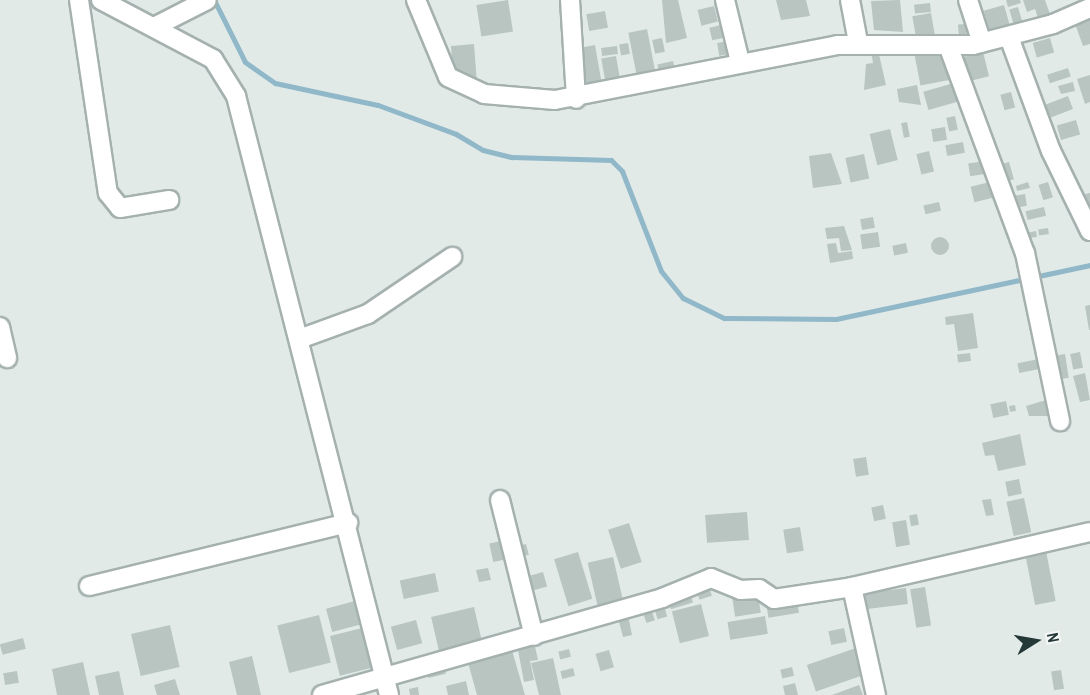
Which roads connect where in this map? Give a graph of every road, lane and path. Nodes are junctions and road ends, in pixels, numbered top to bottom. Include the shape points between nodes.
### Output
1 (79, 0) edge
2 (101, 0) edge
3 (416, 0) edge
4 (570, 0) edge
5 (725, 0) edge
6 (850, 0) edge
7 (968, 0) edge
8 (204, 2) edge
9 (1090, 8) edge
10 (156, 26) junction
11 (1009, 37) junction
12 (858, 42) junction
13 (982, 43) junction
14 (949, 48) junction
15 (740, 62) junction
16 (576, 99) junction
17 (169, 200) dead end
18 (1090, 231) edge
19 (452, 257) dead end
20 (0, 327) edge
21 (302, 338) junction
22 (7, 358) dead end
23 (1060, 421) dead end
24 (500, 501) dead end
25 (348, 523) junction
26 (1090, 532) edge
27 (89, 586) dead end
28 (852, 587) junction
29 (534, 636) junction
30 (384, 673) junction
31 (322, 695) edge
32 (389, 695) edge
33 (876, 695) edge

1 - 17 street via 112,202 132,207
2 - 10 street
3 - 16 street via 448,77 464,88 522,99
4 - 16 street
5 - 15 street
6 - 12 street
7 - 13 street
8 - 10 street
9 - 11 street
10 - 21 street via 213,59 236,96
11 - 13 street
11 - 18 street via 1051,152
12 - 14 street
12 - 15 street
13 - 14 street
14 - 23 street via 1030,273
15 - 16 street
19 - 21 street via 368,314
20 - 22 street
21 - 25 street
24 - 29 street
25 - 27 street
25 - 30 street
26 - 28 street
28 - 29 street via 774,599 759,589 741,590 711,578
28 - 33 street
29 - 30 street
30 - 31 street
30 - 32 street

